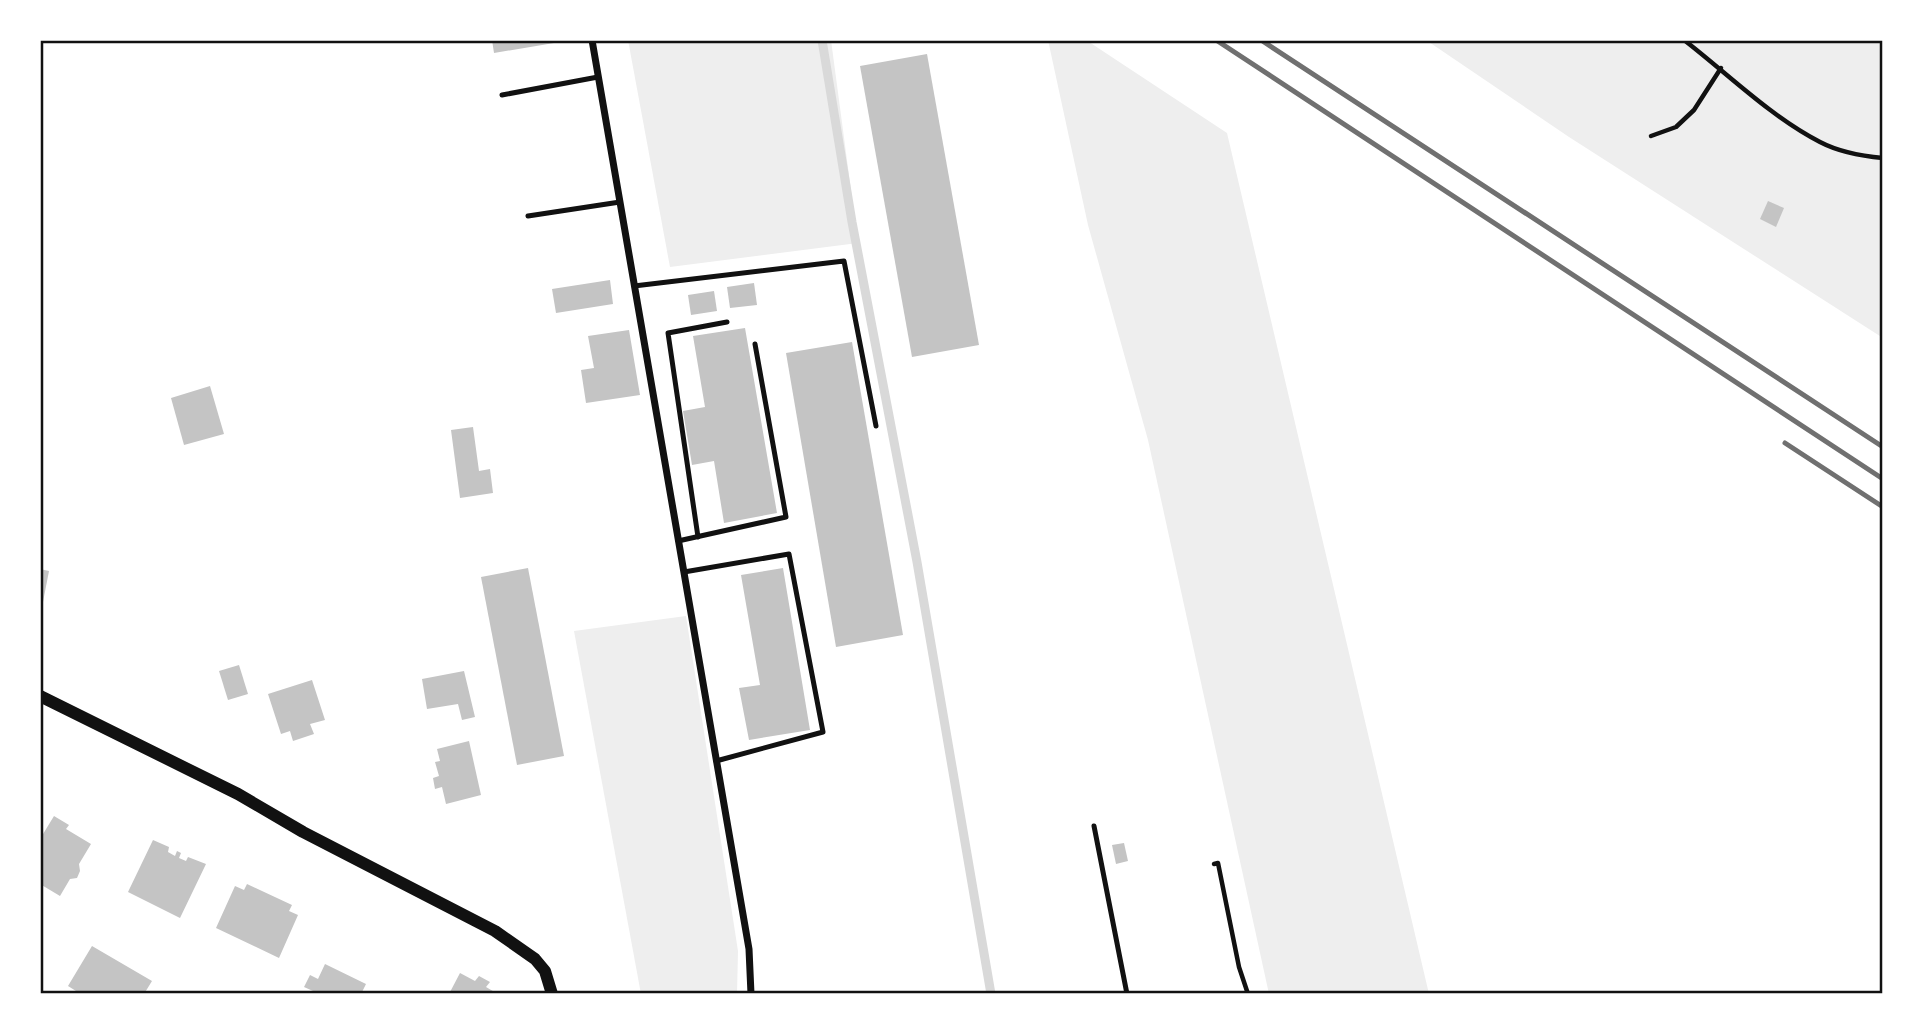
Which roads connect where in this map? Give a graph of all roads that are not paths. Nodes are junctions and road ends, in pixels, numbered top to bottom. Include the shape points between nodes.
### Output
1 (592, 40) edge
2 (598, 77) junction
3 (502, 95) dead end
4 (620, 202) junction
5 (528, 216) dead end
6 (634, 286) junction
7 (727, 323) dead end
8 (755, 344) dead end
9 (876, 426) dead end
10 (698, 537) junction
11 (678, 541) junction
12 (684, 572) junction
13 (40, 696) edge
14 (716, 761) junction
15 (1094, 826) dead end
16 (552, 994) edge
17 (751, 994) edge
18 (1127, 994) edge

1 - 2 street
2 - 3 lane
2 - 4 street
4 - 5 lane
4 - 6 street
6 - 9 lane via 844,261
6 - 11 street
7 - 10 lane via 668,334
8 - 10 lane via 786,517
10 - 11 lane
11 - 12 street
12 - 14 street
12 - 14 lane via 789,554 823,733
13 - 16 street via 238,794 495,931 535,959 545,971
14 - 17 street via 749,949
15 - 18 lane

